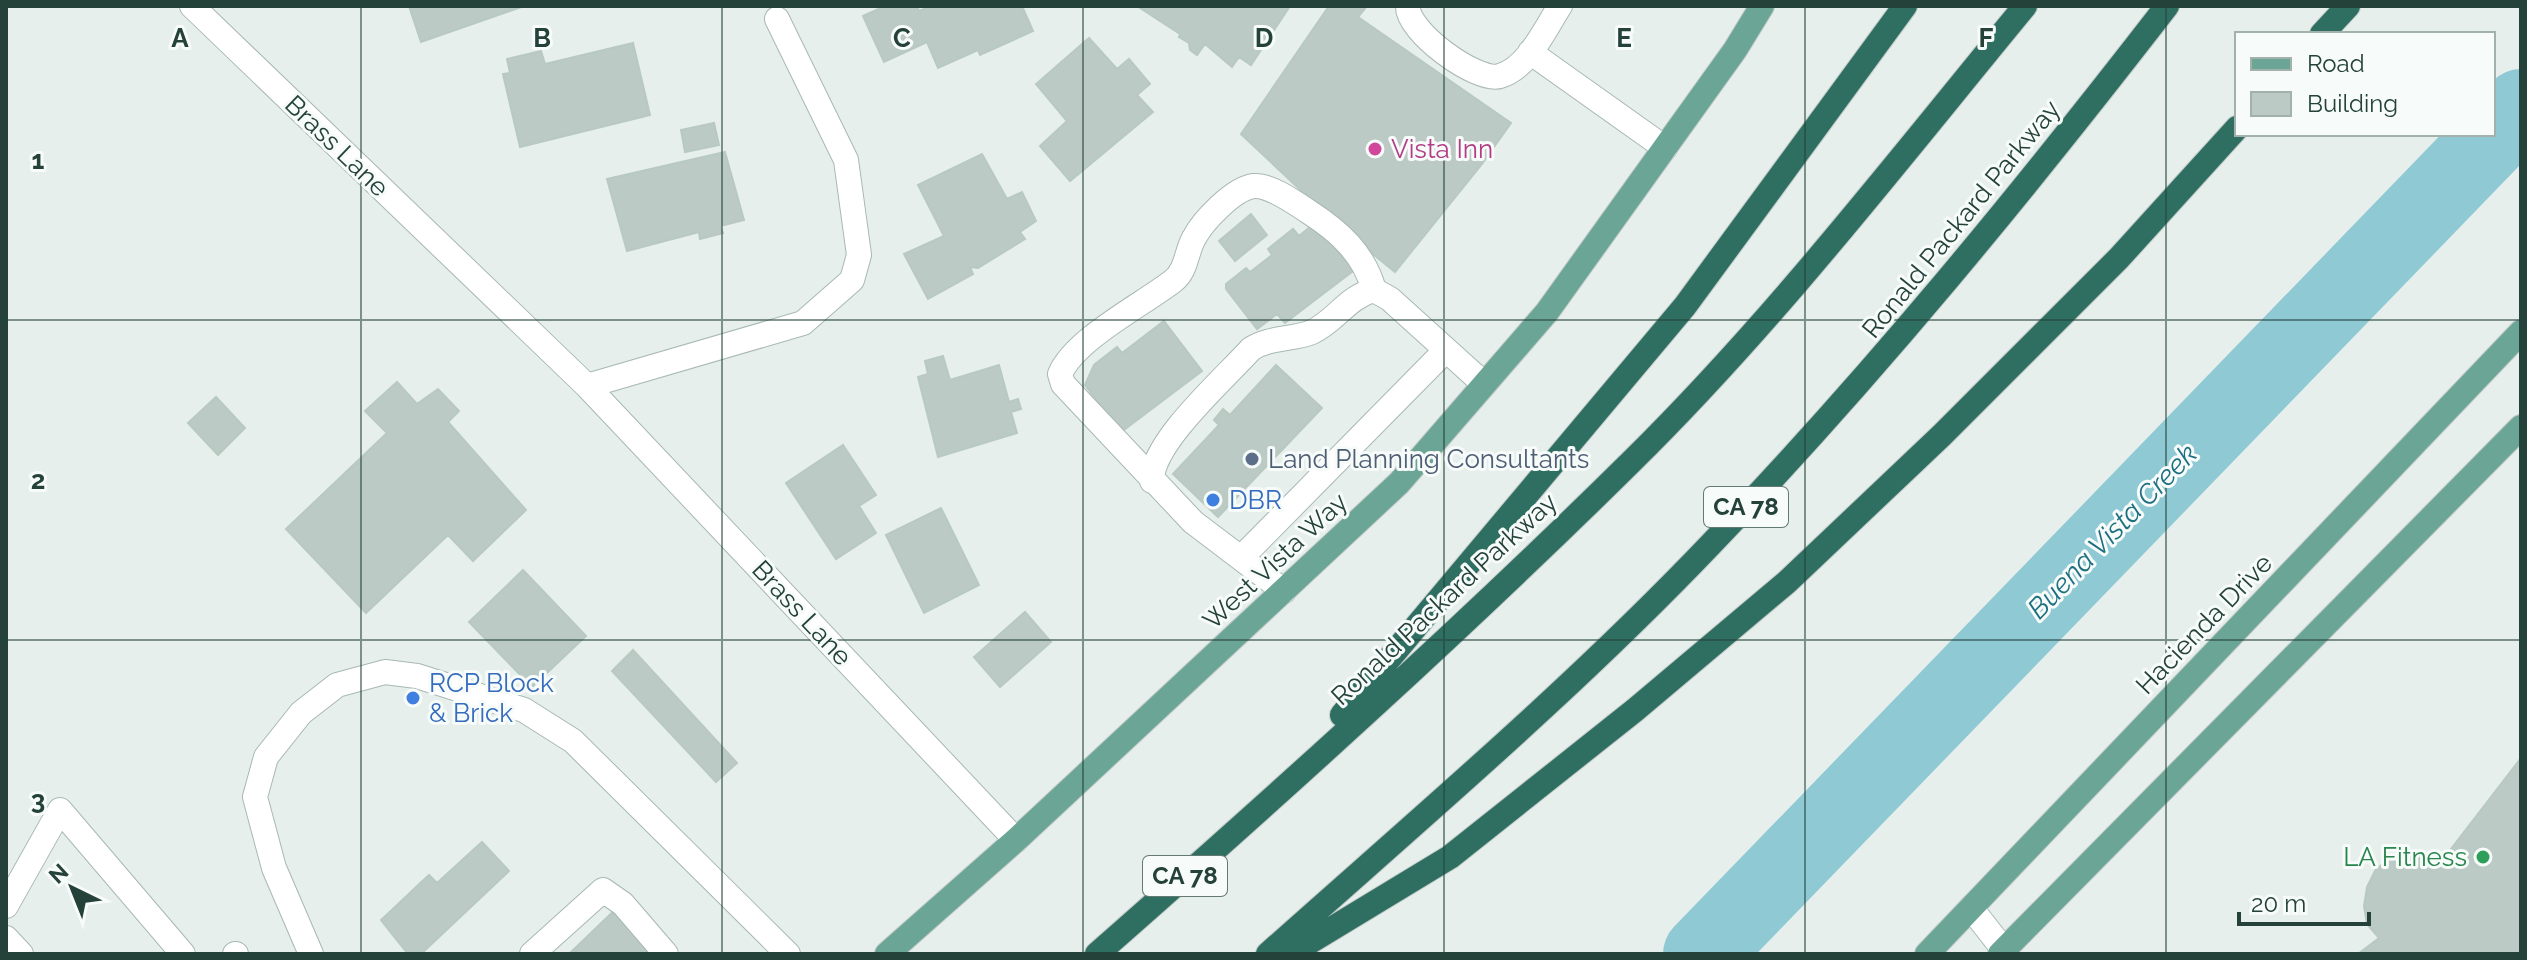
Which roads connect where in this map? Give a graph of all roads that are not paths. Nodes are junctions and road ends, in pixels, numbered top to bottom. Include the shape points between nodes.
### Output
1 (192, 6) edge
2 (1408, 6) edge
3 (1560, 6) edge
4 (1762, 6) edge
5 (1905, 6) edge
6 (2025, 6) edge
7 (2167, 6) edge
8 (2348, 6) edge
9 (777, 19) dead end
10 (2324, 32) edge
11 (1530, 52) junction
12 (2235, 130) edge
13 (1665, 148) junction
14 (1374, 290) junction
15 (2521, 332) edge
16 (1446, 350) junction
17 (1484, 384) junction
18 (587, 386) junction
19 (2521, 427) edge
20 (1152, 481) junction
21 (1241, 558) junction
22 (1284, 591) junction
23 (1273, 797) junction
24 (1016, 840) junction
25 (6, 906) edge
26 (1971, 908) junction
27 (6, 938) edge
28 (2004, 953) edge
29 (21, 954) edge
30 (183, 954) edge
31 (311, 954) edge
32 (532, 954) edge
33 (666, 954) edge
34 (788, 954) edge
35 (887, 954) edge
36 (1097, 954) edge
37 (1268, 954) edge
38 (1290, 954) edge
39 (1927, 954) edge

1 - 18 street, Brass Lane
2 - 11 street via 1418,32 1479,75 1498,77
3 - 11 street
4 - 13 main road, West Vista Way
5 - 23 highway via 1685,306
6 - 23 highway, Ronald Packard Parkway / CA 78 via 1790,289 1634,459
7 - 37 highway, Ronald Packard Parkway / CA 78 via 1883,359 1711,545 1549,702
8 - 10 highway
9 - 18 street via 846,160 859,255 852,280 803,323
11 - 13 street
12 - 38 highway via 2119,258 1787,582 1450,857
13 - 17 main road, West Vista Way via 1547,312
14 - 16 street
14 - 20 street via 1359,294 1312,332 1251,349 1164,447 1152,467
14 - 20 street via 1367,263 1325,222 1254,186 1238,192 1195,235 1177,278 1072,354 1060,374 1063,384
15 - 26 main road, Hacienda Drive
16 - 17 street
16 - 21 street
17 - 22 main road, West Vista Way via 1399,483
18 - 24 street, Brass Lane
19 - 28 main road
20 - 21 street via 1193,522
21 - 22 street
22 - 24 main road, West Vista Way
23 - 36 highway, Ronald Packard Parkway / CA 78
24 - 35 main road, West Vista Way
25 - 30 street via 60,810
26 - 28 street
26 - 39 main road, Hacienda Drive
27 - 29 street
31 - 34 street via 274,868 255,797 266,757 301,713 337,685 385,672 417,676 524,710 573,741
32 - 33 street via 603,890 623,904

